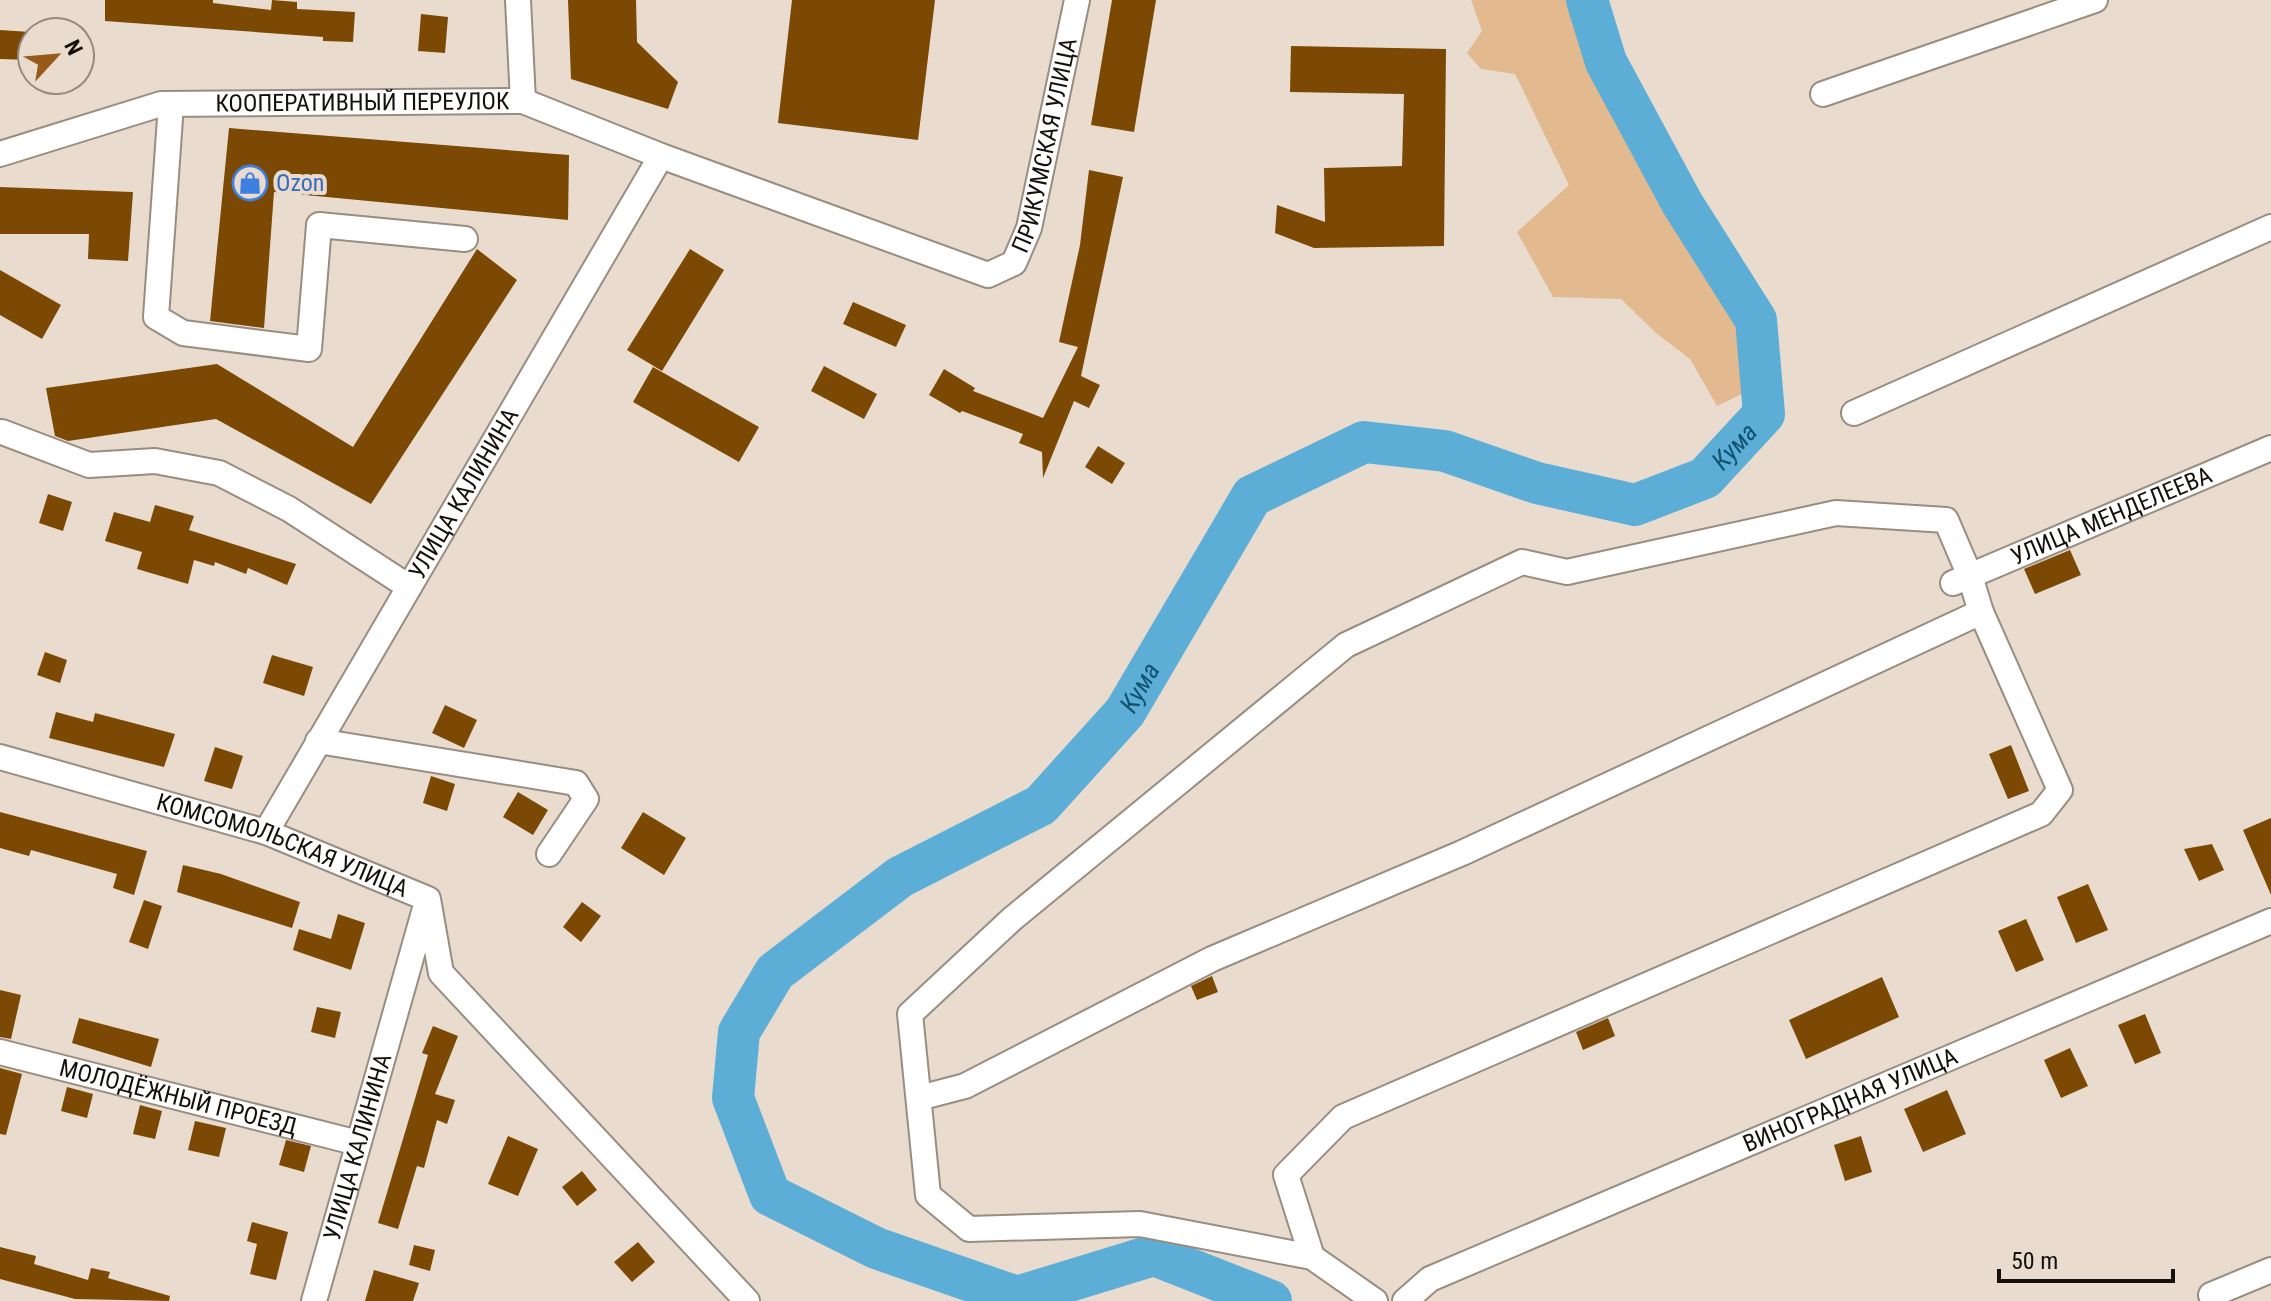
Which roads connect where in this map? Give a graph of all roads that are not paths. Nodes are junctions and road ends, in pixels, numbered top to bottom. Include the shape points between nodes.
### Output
1 (518, 0) edge
2 (1077, 0) edge
3 (2095, 0) edge
4 (1823, 94) dead end
5 (523, 101) junction
6 (171, 104) junction
7 (0, 154) edge
8 (661, 156) junction
9 (2271, 227) edge
10 (465, 239) dead end
11 (988, 275) joint
12 (1854, 413) dead end
13 (2, 432) edge
14 (2271, 448) edge
15 (1962, 579) junction
16 (409, 587) junction
17 (1981, 612) junction
18 (318, 741) junction
19 (0, 757) edge
20 (266, 832) junction
21 (549, 854) dead end
22 (428, 899) junction
23 (2271, 921) edge
24 (0, 1052) edge
25 (919, 1098) junction
26 (358, 1143) junction
27 (1312, 1257) junction
28 (2271, 1270) edge
29 (2211, 1295) dead end
30 (314, 1301) edge
31 (747, 1301) edge
32 (1375, 1301) edge
33 (1405, 1301) edge

1 - 5 street
2 - 11 street, ПРИКУМСКАЯ УЛИЦА via 1029,228 1014,263
3 - 4 street
5 - 6 street, КООПЕРАТИВНЫЙ ПЕРЕУЛОК
5 - 8 street, КООПЕРАТИВНЫЙ ПЕРЕУЛОК
6 - 7 street, КООПЕРАТИВНЫЙ ПЕРЕУЛОК
6 - 10 street via 156,317 183,333 309,349 319,225
8 - 11 street, КООПЕРАТИВНЫЙ ПЕРЕУЛОК
8 - 16 street, УЛИЦА КАЛИНИНА
9 - 12 street
13 - 16 street via 89,465 155,461 219,473 289,509
14 - 15 street, УЛИЦА МЕНДЕЛЕЕВА
15 - 17 street
15 - 25 street via 1946,520 1836,513 1567,572 1522,562 1346,645 1012,919 910,1014
16 - 18 street, УЛИЦА КАЛИНИНА
17 - 25 street via 1462,853 1212,959 965,1086
17 - 27 street via 2060,790 2041,814 1343,1117 1286,1175
18 - 20 street, УЛИЦА КАЛИНИНА
18 - 21 street via 576,783 586,799
19 - 20 street, КОМСОМОЛЬСКАЯ УЛИЦА
20 - 22 street, КОМСОМОЛЬСКАЯ УЛИЦА
22 - 26 street, УЛИЦА КАЛИНИНА
22 - 31 street, КОМСОМОЛЬСКАЯ УЛИЦА via 441,973
23 - 33 street, ВИНОГРАДНАЯ УЛИЦА via 1430,1279
24 - 26 street, МОЛОДЁЖНЫЙ ПРОЕЗД
25 - 27 street via 928,1195 969,1229 1140,1224
26 - 30 street, УЛИЦА КАЛИНИНА
27 - 32 street
28 - 29 street

